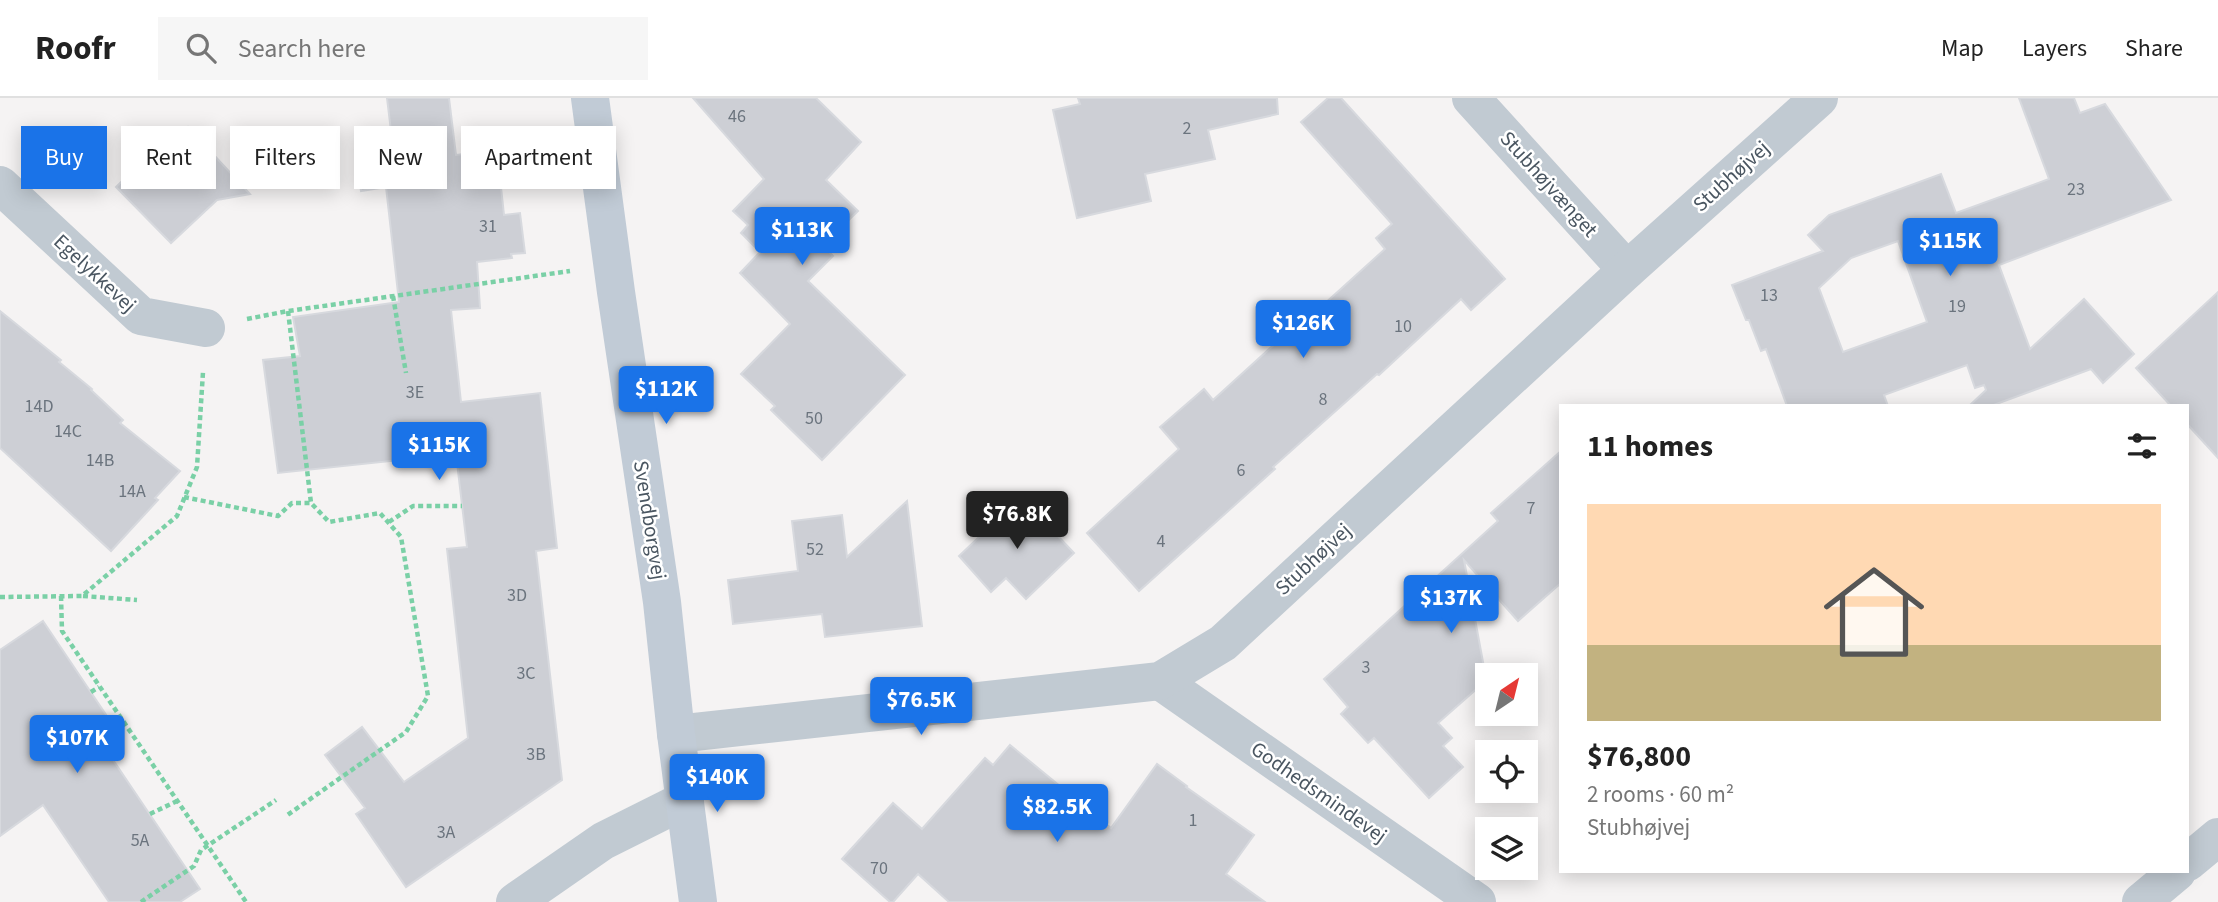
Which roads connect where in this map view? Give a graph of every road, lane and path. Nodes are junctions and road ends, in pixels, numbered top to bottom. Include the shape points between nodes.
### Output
1 (590, 98) edge
2 (1471, 98) edge
3 (1819, 98) edge
4 (0, 185) edge
5 (613, 265) junction
6 (1627, 270) junction
7 (393, 296) junction
8 (288, 311) junction
9 (206, 328) junction
10 (406, 373) dead end
11 (184, 497) junction
12 (311, 503) junction
13 (462, 506) dead end
14 (389, 522) junction
15 (61, 596) junction
16 (82, 596) junction
17 (0, 597) edge
18 (137, 600) dead end
19 (1160, 681) junction
20 (99, 687) junction
21 (91, 692) dead end
22 (676, 734) junction
23 (276, 800) dead end
24 (685, 800) junction
25 (177, 801) junction
26 (150, 814) dead end
27 (286, 816) dead end
28 (2218, 836) edge
29 (208, 846) junction
30 (2189, 861) edge
31 (2176, 873) edge
32 (141, 902) edge
33 (246, 902) edge
34 (514, 902) edge
35 (698, 902) edge
36 (1477, 902) edge
37 (2141, 902) edge

1 - 5 main road, Svendborgvej
2 - 6 street, Stubhøjvænget
3 - 6 street, Stubhøjvej
4 - 9 street, Egelykkevej via 141,316
5 - 7 path
5 - 22 main road, Svendborgvej via 663,602
6 - 19 street, Stubhøjvej via 1223,643
7 - 8 path
7 - 10 path
8 - 9 path
8 - 12 path
9 - 11 path via 197,467
11 - 12 path via 278,516 292,503
11 - 16 path via 177,516
12 - 14 path via 329,522 380,513
13 - 14 path via 413,506
14 - 27 path via 401,537 428,696 406,732
15 - 16 path
15 - 17 path
15 - 20 path via 62,631
16 - 18 path
19 - 22 street, Stubhøjvej
19 - 36 street, Godhedsmindevej
20 - 21 path
20 - 25 path
22 - 24 main road, Svendborgvej
23 - 29 path
24 - 34 street via 603,841
24 - 35 main road, Svendborgvej
25 - 26 path
25 - 29 path
28 - 30 street
29 - 32 path via 194,866
29 - 33 path
31 - 37 street

